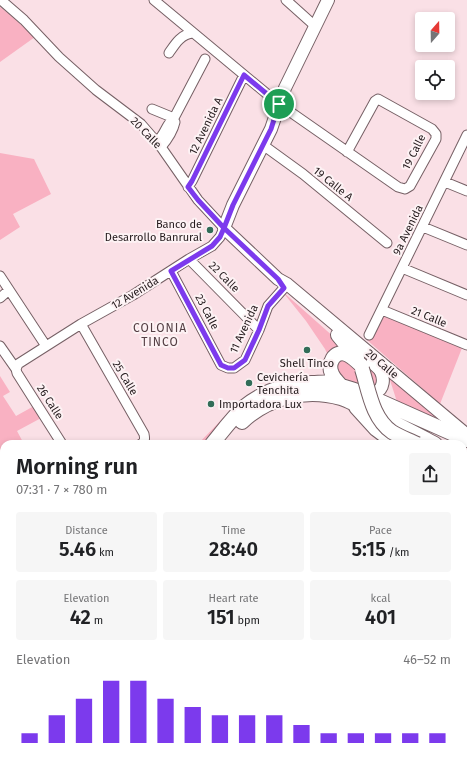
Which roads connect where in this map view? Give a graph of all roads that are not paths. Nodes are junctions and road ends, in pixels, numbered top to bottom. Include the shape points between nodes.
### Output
1 (1, 0) edge
2 (154, 0) edge
3 (286, 0) edge
4 (328, 0) edge
5 (315, 26) junction
6 (193, 33) junction
7 (169, 54) dead end
8 (205, 59) dead end
9 (244, 75) junction
10 (279, 104) junction
11 (152, 109) dead end
12 (174, 118) junction
13 (467, 135) edge
14 (159, 144) junction
15 (263, 145) junction
16 (347, 152) junction
17 (445, 182) junction
18 (188, 187) junction
19 (467, 191) edge
20 (423, 227) junction
21 (224, 228) junction
22 (387, 243) dead end
23 (467, 245) edge
24 (189, 259) junction
25 (402, 268) junction
26 (171, 271) junction
27 (0, 276) edge
28 (281, 283) junction
29 (9, 290) junction
30 (467, 295) edge
31 (0, 298) edge
32 (382, 310) junction
33 (81, 324) junction
34 (259, 330) junction
35 (338, 335) junction
36 (369, 335) dead end
37 (467, 345) edge
38 (0, 346) edge
39 (46, 346) junction
40 (221, 365) joint
41 (361, 367) junction
42 (16, 371) junction
43 (341, 386) junction
44 (355, 397) junction
45 (467, 435) edge
46 (59, 440) edge
47 (145, 440) edge
48 (215, 440) edge
49 (226, 440) edge
50 (393, 440) edge
51 (409, 440) edge
52 (428, 440) edge
53 (467, 440) edge

1 - 14 street, 20 Calle via 59,57 96,90 141,124
2 - 6 street, 19 Calle
3 - 5 street
4 - 5 main road, 12 Avenida
5 - 10 main road, 12 Avenida
6 - 7 street via 179,39
6 - 9 street, 19 Calle
8 - 12 street
9 - 10 street, 19 Calle
9 - 18 street, 12 Avenida A
10 - 15 main road, 12 Avenida
10 - 16 street, 19 Calle
11 - 12 street
12 - 14 street via 175,124 166,142
13 - 17 street, 9a Avenida
14 - 18 street, 20 Calle
15 - 21 main road, 12 Avenida
15 - 22 street, 19 Calle A via 303,174
16 - 16 street, 19 Calle via 398,187 405,189 410,186 436,139 436,134 432,128 378,99
17 - 19 street
17 - 20 street, 9a Avenida
18 - 21 street, 20 Calle
20 - 23 street
20 - 25 street, 9a Avenida
21 - 24 street, 12 Avenida via 212,246
21 - 28 main road, 20 Calle
24 - 26 street, 12 Avenida
24 - 34 street, 22 Calle
25 - 30 street
25 - 32 street, 9a Avenida
26 - 33 street, 12 Avenida
26 - 40 street, 23 Calle
27 - 29 street
28 - 34 street, 11 Avenida via 268,306
28 - 35 main road, 20 Calle
28 - 45 main road, 20 Calle via 287,284
29 - 31 street
29 - 39 street
32 - 36 street, 9a Avenida
32 - 37 street, 21 Calle
33 - 39 street, 12 Avenida
33 - 47 street, 25 Calle via 144,434
34 - 40 street, 11 Avenida via 245,360 234,368
35 - 41 highway
35 - 44 main road, 20 Calle via 381,372 382,385 378,391
38 - 42 street, 26 Calle
39 - 42 street, 12 Avenida via 18,364
41 - 43 highway via 344,353 334,357 330,362 331,372
41 - 51 highway, bridge via 380,420 385,426
42 - 46 street, 26 Calle
43 - 44 highway
43 - 48 highway via 329,383 301,383 270,391 244,408
44 - 49 highway via 304,394 287,397 249,415
44 - 50 highway via 376,429
44 - 52 highway
44 - 53 highway

